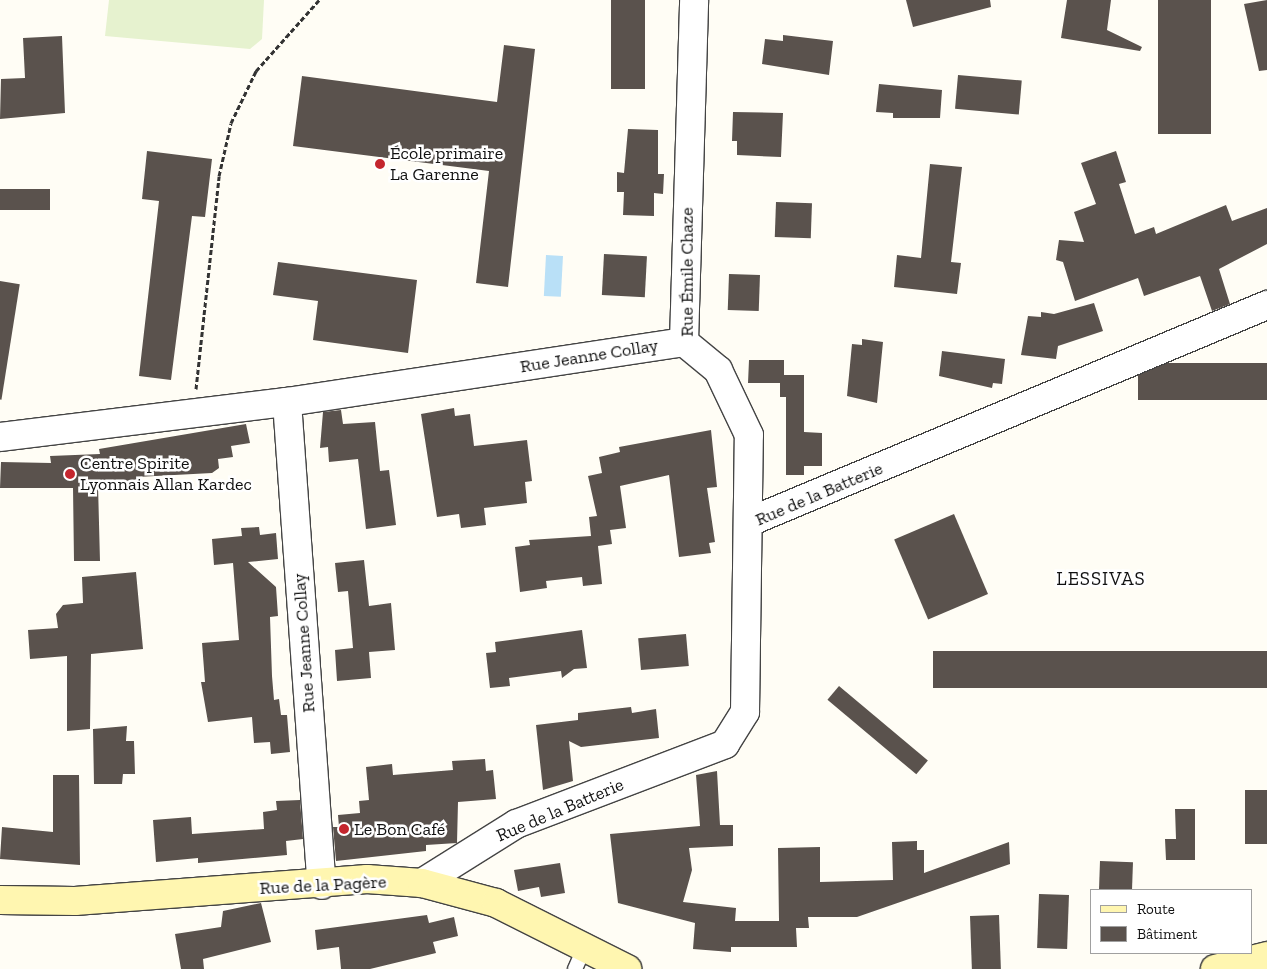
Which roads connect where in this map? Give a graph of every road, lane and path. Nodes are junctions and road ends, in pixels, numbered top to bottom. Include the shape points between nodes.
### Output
1 (319, 0) edge
2 (694, 0) edge
3 (1266, 305) edge
4 (684, 342) junction
5 (286, 402) junction
6 (198, 412) junction
7 (0, 437) edge
8 (749, 522) junction
9 (422, 883) junction
10 (322, 885) junction
11 (0, 900) edge
12 (1267, 956) edge
13 (580, 958) edge
14 (627, 969) edge
15 (1215, 969) edge

1 - 6 path via 256,71 229,130 219,176 196,379
2 - 4 street, Rue Émile Chaze
3 - 8 street, Rue de la Batterie
4 - 5 street, Rue Jeanne Collay
4 - 8 street, Rue Émile Chaze via 718,370 749,435
5 - 6 street, Rue Jeanne Collay
5 - 10 street, Rue Jeanne Collay
6 - 7 street, Rue Jeanne Collay
8 - 9 street, Rue de la Batterie via 745,712 725,744 516,824
9 - 10 street, Rue de la Pagère via 367,879
9 - 13 street, Rue de la Pagère via 496,903
10 - 11 street, Rue de la Pagère via 75,901
12 - 15 street
13 - 14 street, Rue de la Pagère

